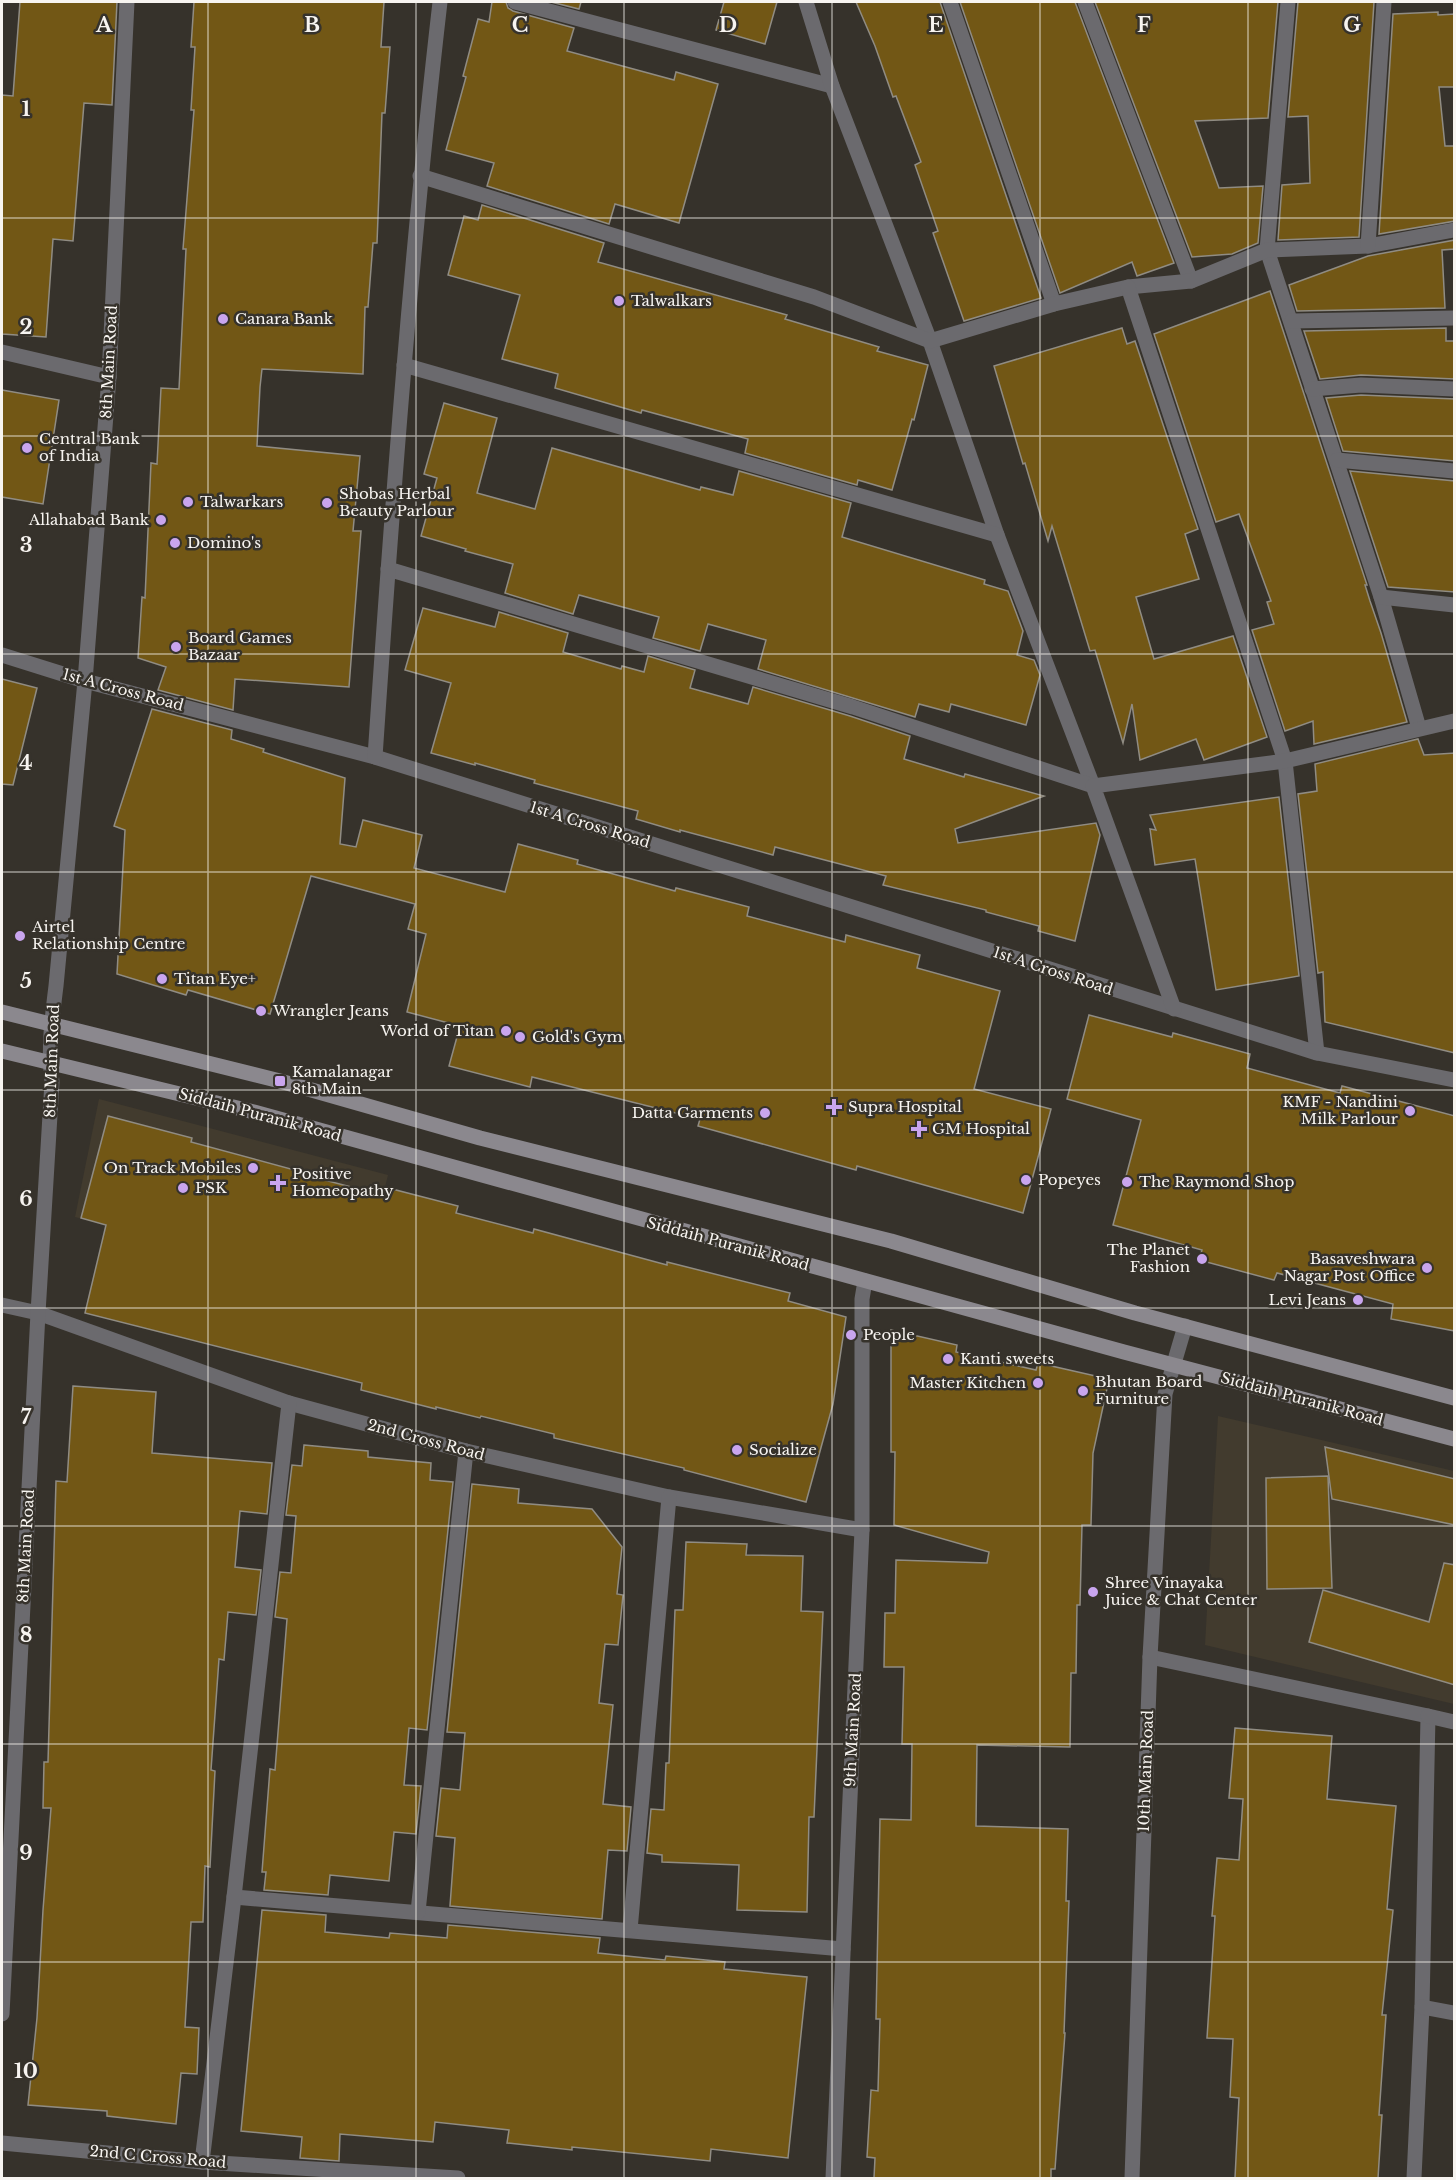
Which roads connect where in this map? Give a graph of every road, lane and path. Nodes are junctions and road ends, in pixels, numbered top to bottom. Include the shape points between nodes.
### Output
1 (127, 2) edge
2 (440, 2) edge
3 (515, 2) edge
4 (806, 2) edge
5 (950, 2) edge
6 (1085, 2) edge
7 (1288, 2) edge
8 (1384, 2) edge
9 (832, 86) junction
10 (420, 176) junction
11 (1455, 230) edge
12 (1368, 246) junction
13 (1267, 250) junction
14 (1191, 281) junction
15 (1128, 287) junction
16 (1054, 304) junction
17 (1455, 318) edge
18 (1292, 321) junction
19 (930, 341) junction
20 (2, 352) edge
21 (404, 365) junction
22 (109, 377) junction
23 (1312, 388) junction
24 (1455, 389) edge
25 (1337, 460) junction
26 (1455, 471) edge
27 (997, 535) junction
28 (388, 569) junction
29 (1380, 597) junction
30 (1455, 605) edge
31 (2, 655) edge
32 (85, 681) junction
33 (1455, 721) edge
34 (1419, 728) junction
35 (375, 757) junction
36 (1285, 762) junction
37 (1093, 786) junction
38 (1174, 1009) junction
39 (2, 1012) edge
40 (51, 1025) junction
41 (2, 1051) edge
42 (1317, 1053) junction
43 (50, 1063) junction
44 (1455, 1080) edge
45 (866, 1281) junction
46 (2, 1305) edge
47 (38, 1313) junction
48 (1185, 1326) junction
49 (1173, 1364) junction
50 (1455, 1398) edge
51 (289, 1403) junction
52 (1455, 1439) edge
53 (466, 1451) junction
54 (669, 1497) junction
55 (862, 1530) junction
56 (1150, 1657) junction
57 (1428, 1716) junction
58 (1455, 1722) edge
59 (234, 1897) junction
60 (418, 1912) junction
61 (630, 1930) junction
62 (843, 1948) junction
63 (1422, 2007) junction
64 (1455, 2013) edge
65 (2, 2014) edge
66 (2, 2143) edge
67 (202, 2162) junction
68 (458, 2178) edge
69 (832, 2178) edge
70 (1132, 2178) edge
71 (1414, 2178) edge

1 - 22 street, 8th Main Road
2 - 10 street
3 - 9 street
4 - 9 street
5 - 16 street
6 - 14 street
7 - 13 street
8 - 12 street
9 - 19 street
10 - 19 street via 814,297
10 - 21 street
11 - 12 street
12 - 13 street
13 - 14 street
13 - 18 street
14 - 15 street
15 - 16 street
15 - 36 street
16 - 19 street
17 - 18 street
18 - 23 street
19 - 27 street
20 - 22 street
21 - 27 street
21 - 28 street
22 - 32 street, 8th Main Road
23 - 24 street via 1361,385
23 - 25 street
25 - 26 street
25 - 29 street
27 - 37 street
28 - 35 street
28 - 37 street via 853,707
29 - 30 street
29 - 34 street
31 - 32 street, 1st A Cross Road
32 - 35 street, 1st A Cross Road
32 - 40 street, 8th Main Road
33 - 34 street
34 - 36 street
35 - 38 street, 1st A Cross Road
36 - 37 street
36 - 42 street
37 - 38 street
38 - 42 street, 1st A Cross Road
39 - 40 main road
40 - 43 street, 8th Main Road
40 - 48 main road via 280,1081 480,1138 891,1240
41 - 43 main road, Siddaih Puranik Road
42 - 44 street, 1st A Cross Road
43 - 45 main road, Siddaih Puranik Road via 255,1112
43 - 47 street, 8th Main Road
45 - 49 main road, Siddaih Puranik Road
45 - 55 street, 9th Main Road via 862,1299
46 - 47 street, 2nd Cross Road
47 - 51 street, 2nd Cross Road
47 - 65 street, 8th Main Road
48 - 49 street, 10th Main Road
48 - 50 main road
49 - 52 main road, Siddaih Puranik Road
49 - 56 street, 10th Main Road via 1165,1394
51 - 53 street, 2nd Cross Road
51 - 59 street
53 - 54 street, 2nd Cross Road
53 - 60 street
54 - 55 street, 2nd Cross Road
54 - 61 street
55 - 62 street, 9th Main Road
56 - 57 street
56 - 70 street, 10th Main Road
57 - 58 street
57 - 63 street
59 - 60 street
59 - 67 street
60 - 61 street
61 - 62 street
62 - 69 street, 9th Main Road
63 - 64 street
63 - 71 street
66 - 67 street, 2nd C Cross Road
67 - 68 street, 2nd C Cross Road

